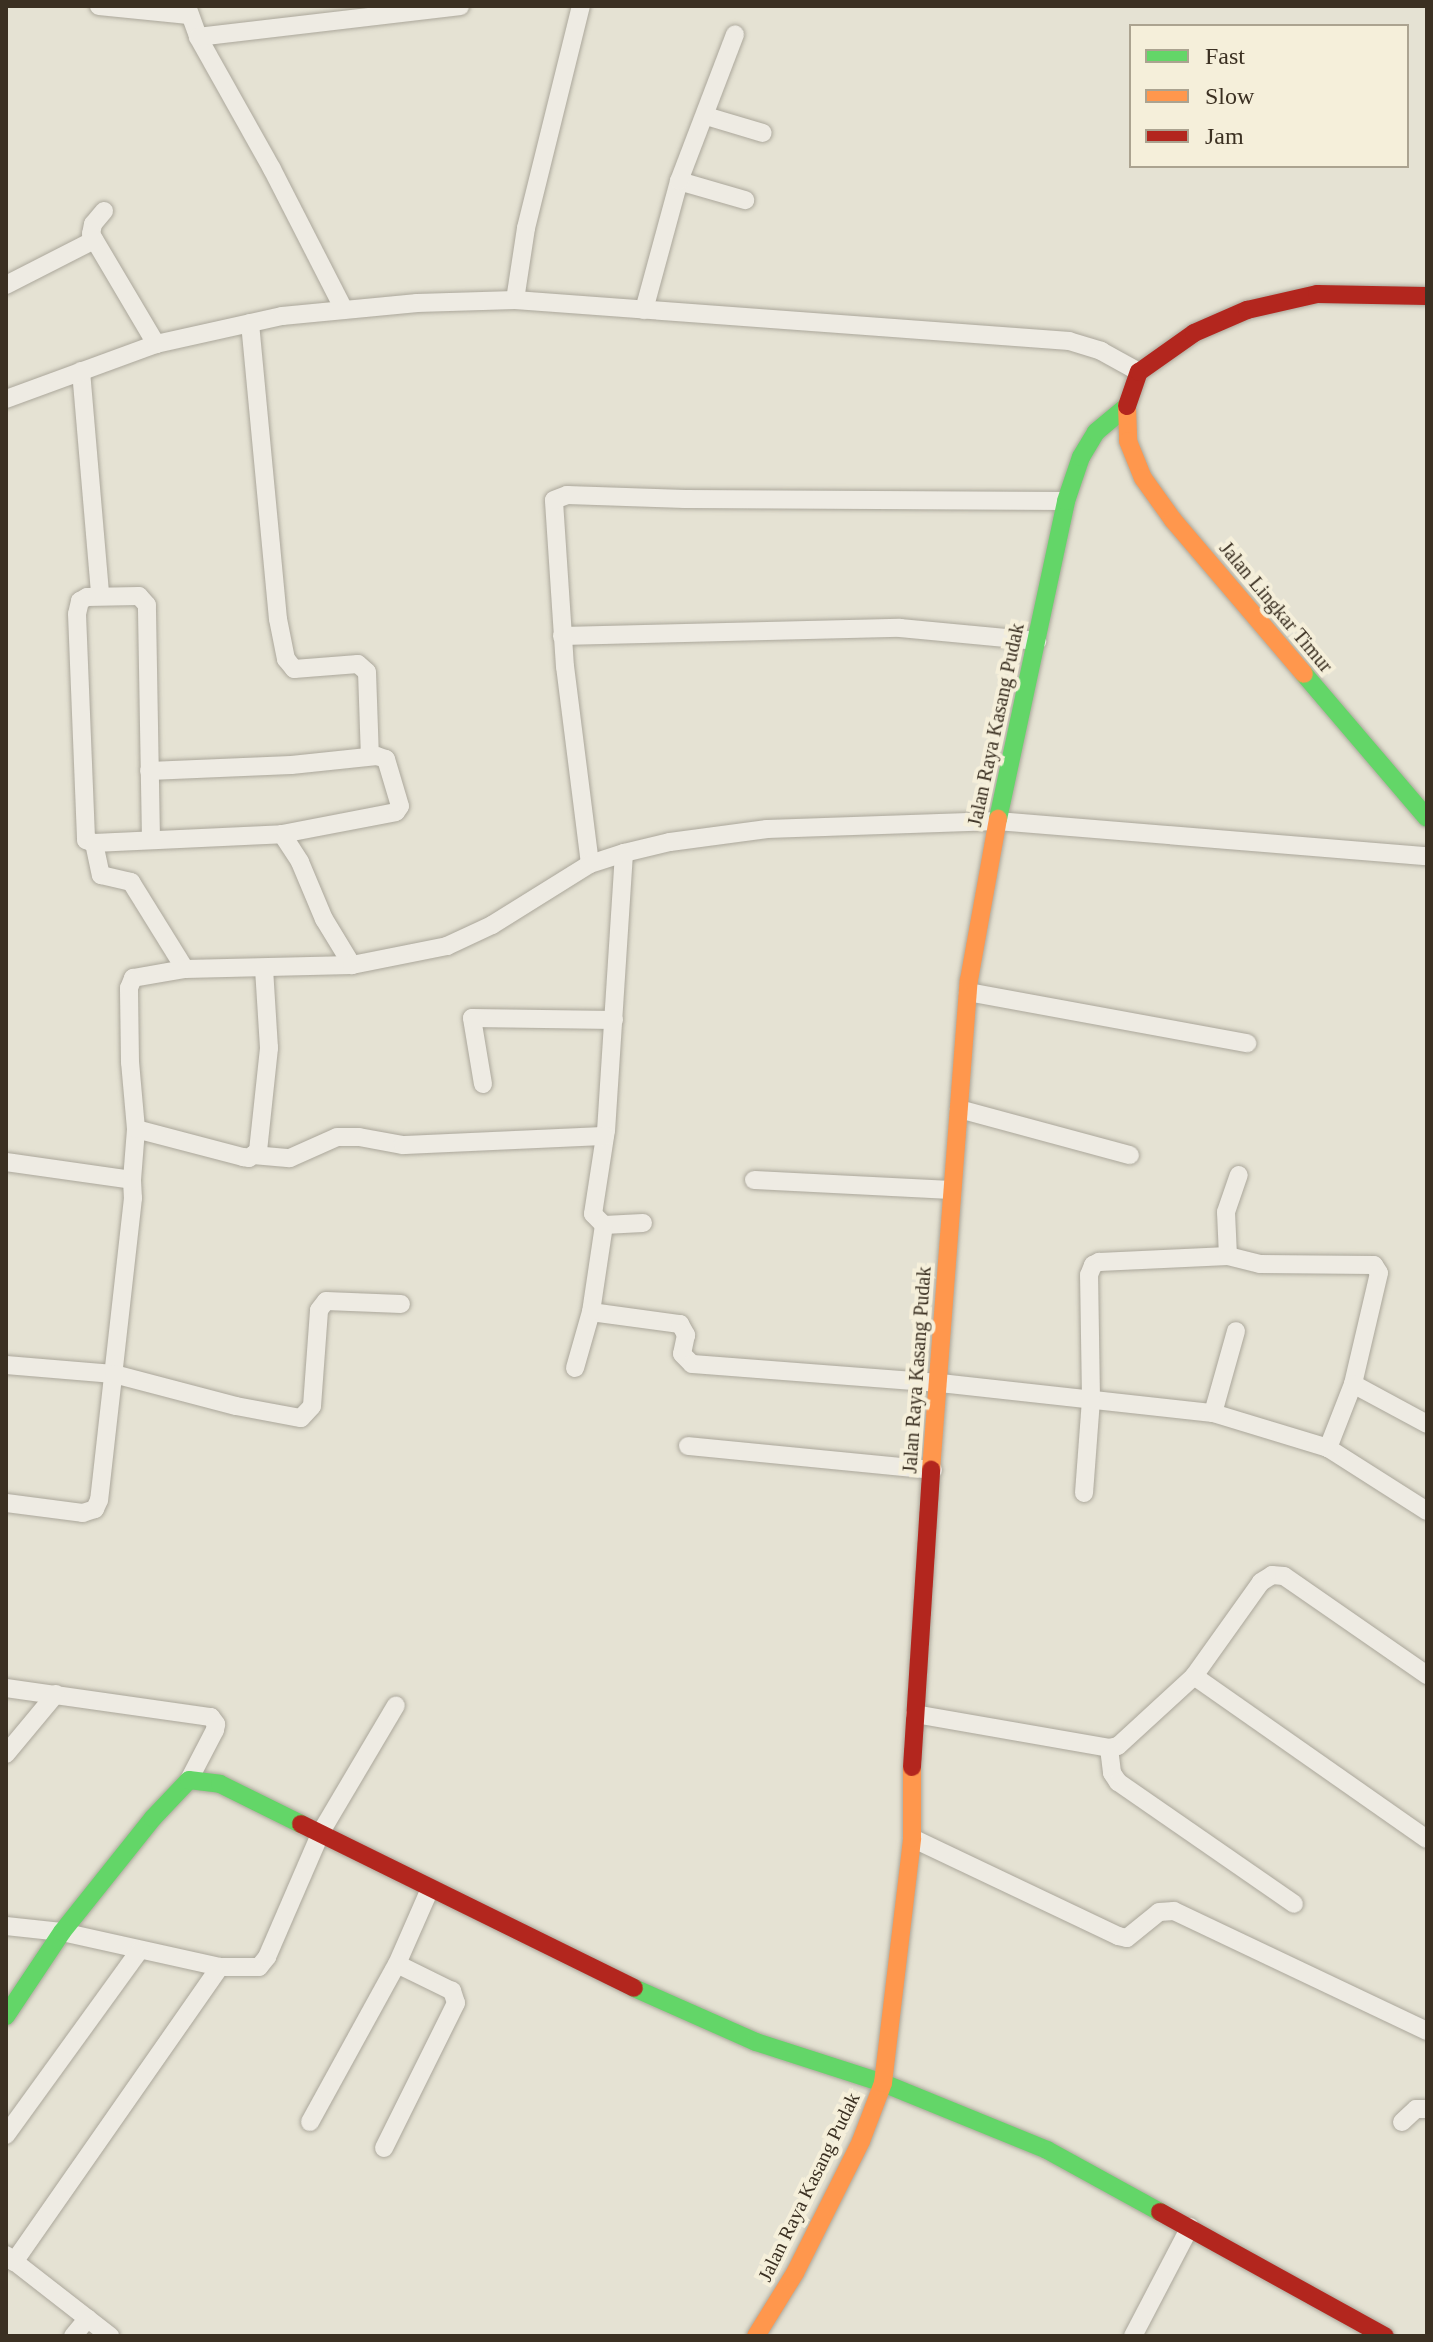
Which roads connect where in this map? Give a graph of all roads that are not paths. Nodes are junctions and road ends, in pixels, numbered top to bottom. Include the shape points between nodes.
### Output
1 (99, 6) edge
2 (460, 6) edge
3 (581, 6) edge
4 (188, 11) edge
5 (735, 34) dead end
6 (198, 37) junction
7 (706, 116) junction
8 (763, 133) dead end
9 (679, 181) junction
10 (745, 200) dead end
11 (104, 211) dead end
12 (94, 240) junction
13 (6, 285) edge
14 (1427, 296) edge
15 (515, 300) junction
16 (344, 310) junction
17 (644, 310) junction
18 (250, 323) junction
19 (156, 344) junction
20 (81, 371) junction
21 (1139, 372) junction
22 (6, 399) edge
23 (1127, 406) junction
24 (1066, 501) junction
25 (100, 594) junction
26 (562, 636) junction
27 (1037, 641) junction
28 (370, 756) junction
29 (149, 771) junction
30 (1427, 818) edge
31 (997, 821) junction
32 (282, 834) junction
33 (151, 840) junction
34 (94, 843) junction
35 (624, 853) junction
36 (1427, 856) edge
37 (590, 864) junction
38 (352, 965) junction
39 (264, 968) junction
40 (185, 969) junction
41 (968, 992) junction
42 (614, 1020) junction
43 (1247, 1043) dead end
44 (483, 1084) dead end
45 (959, 1109) junction
46 (136, 1129) junction
47 (605, 1136) junction
48 (253, 1155) junction
49 (1130, 1155) dead end
50 (6, 1162) edge
51 (1239, 1175) dead end
52 (132, 1180) junction
53 (754, 1180) dead end
54 (952, 1190) junction
55 (643, 1223) dead end
56 (604, 1225) junction
57 (1228, 1256) junction
58 (401, 1304) dead end
59 (591, 1312) junction
60 (1236, 1331) dead end
61 (6, 1365) edge
62 (575, 1368) dead end
63 (114, 1374) junction
64 (940, 1383) junction
65 (1353, 1384) junction
66 (1091, 1399) junction
67 (1213, 1413) junction
68 (1427, 1424) edge
69 (688, 1446) dead end
70 (1328, 1448) junction
71 (933, 1470) junction
72 (1084, 1493) dead end
73 (6, 1503) edge
74 (1427, 1511) edge
75 (1427, 1675) edge
76 (1194, 1676) junction
77 (6, 1688) edge
78 (56, 1694) junction
79 (396, 1705) dead end
80 (915, 1714) junction
81 (1109, 1748) junction
82 (6, 1754) edge
83 (189, 1780) junction
84 (321, 1832) junction
85 (912, 1838) junction
86 (1427, 1839) edge
87 (430, 1889) junction
88 (1294, 1904) dead end
89 (6, 1926) edge
90 (62, 1932) junction
91 (139, 1951) junction
92 (397, 1964) junction
93 (220, 1967) junction
94 (6, 2016) edge
95 (1427, 2031) edge
96 (883, 2083) junction
97 (1427, 2109) edge
98 (310, 2122) dead end
99 (1402, 2122) dead end
100 (6, 2135) edge
101 (384, 2148) dead end
102 (1190, 2227) junction
103 (10, 2259) edge
104 (88, 2318) junction
105 (73, 2336) edge
106 (110, 2336) edge
107 (756, 2336) edge
108 (1133, 2336) edge
109 (1384, 2336) edge

1 - 4 street
2 - 6 street
3 - 15 street via 526,228
4 - 6 street
5 - 7 street
6 - 16 street
7 - 8 street
7 - 9 street
9 - 10 street
9 - 17 street
11 - 12 street via 93,224
12 - 13 street
12 - 19 street
14 - 21 main road via 1317,294 1247,310 1194,333
15 - 16 street
15 - 17 street
16 - 18 street
17 - 21 street via 1069,341
18 - 19 street
18 - 28 street via 286,659 294,669 358,664 367,672
19 - 20 street
20 - 22 street
20 - 25 street
21 - 23 main road
23 - 24 main road, Jalan Raya Kasang Pudak via 1096,432
23 - 30 main road, Jalan Lingkar Timur via 1128,441 1143,478 1173,520
24 - 26 street via 559,497 552,504
24 - 27 main road, Jalan Raya Kasang Pudak
25 - 29 street via 139,596 147,605
25 - 34 street via 80,601 77,614 86,837
26 - 27 street via 900,628
26 - 37 street
27 - 31 main road, Jalan Raya Kasang Pudak
28 - 29 street
28 - 32 street via 386,759 399,809
29 - 33 street
31 - 35 street via 767,829
31 - 36 street
31 - 41 main road, Jalan Raya Kasang Pudak
32 - 33 street
32 - 38 street
33 - 34 street
34 - 40 street via 101,875 131,882
35 - 37 street
35 - 42 street
37 - 38 street via 492,925 447,946
38 - 39 street
39 - 40 street
39 - 48 street via 269,1048 258,1151
40 - 46 street via 142,974 129,988
41 - 43 street
41 - 45 main road, Jalan Raya Kasang Pudak
42 - 44 street via 472,1018
42 - 47 street
45 - 49 street
45 - 54 main road, Jalan Raya Kasang Pudak
46 - 48 street via 243,1157
46 - 52 street
47 - 48 street via 403,1145 337,1137 302,1155
47 - 56 street via 593,1214
50 - 52 street
51 - 57 street via 1226,1212
52 - 63 street
53 - 54 street
54 - 64 main road, Jalan Raya Kasang Pudak
55 - 56 street
56 - 59 street
57 - 65 street via 1260,1264 1374,1265 1379,1273
57 - 66 street via 1093,1265
58 - 63 street via 326,1301 319,1310 312,1406 301,1418
59 - 62 street
59 - 64 street via 680,1324 686,1335 682,1354 692,1364
60 - 67 street
61 - 63 street
63 - 73 street via 95,1509 83,1513
64 - 66 street
64 - 71 main road, Jalan Raya Kasang Pudak
65 - 68 street
65 - 70 street
66 - 67 street
66 - 72 street
67 - 70 street
69 - 71 street
70 - 74 street
71 - 80 main road, Jalan Raya Kasang Pudak
75 - 76 street via 1284,1576 1272,1575 1261,1582
76 - 81 street via 1125,1742
76 - 86 street
77 - 78 street
78 - 82 street
78 - 83 street via 211,1717 215,1730
79 - 84 street
80 - 81 street
80 - 85 main road, Jalan Raya Kasang Pudak
81 - 88 street via 1118,1782
83 - 84 main road via 220,1784
83 - 90 main road
84 - 87 main road
84 - 93 street via 267,1957 259,1967
85 - 95 street via 1118,1936 1127,1938 1159,1912 1174,1911
85 - 96 main road, Jalan Raya Kasang Pudak
87 - 92 street
87 - 96 main road via 756,2042
89 - 90 street
90 - 91 street
90 - 94 main road
91 - 93 street
91 - 100 street
92 - 98 street
92 - 101 street via 452,1991 456,2003
93 - 103 street
96 - 102 main road via 1047,2150
96 - 107 main road, Jalan Raya Kasang Pudak via 861,2141 795,2273
97 - 99 street via 1416,2109
102 - 108 street
102 - 109 main road
103 - 104 street
104 - 105 street
104 - 106 street

